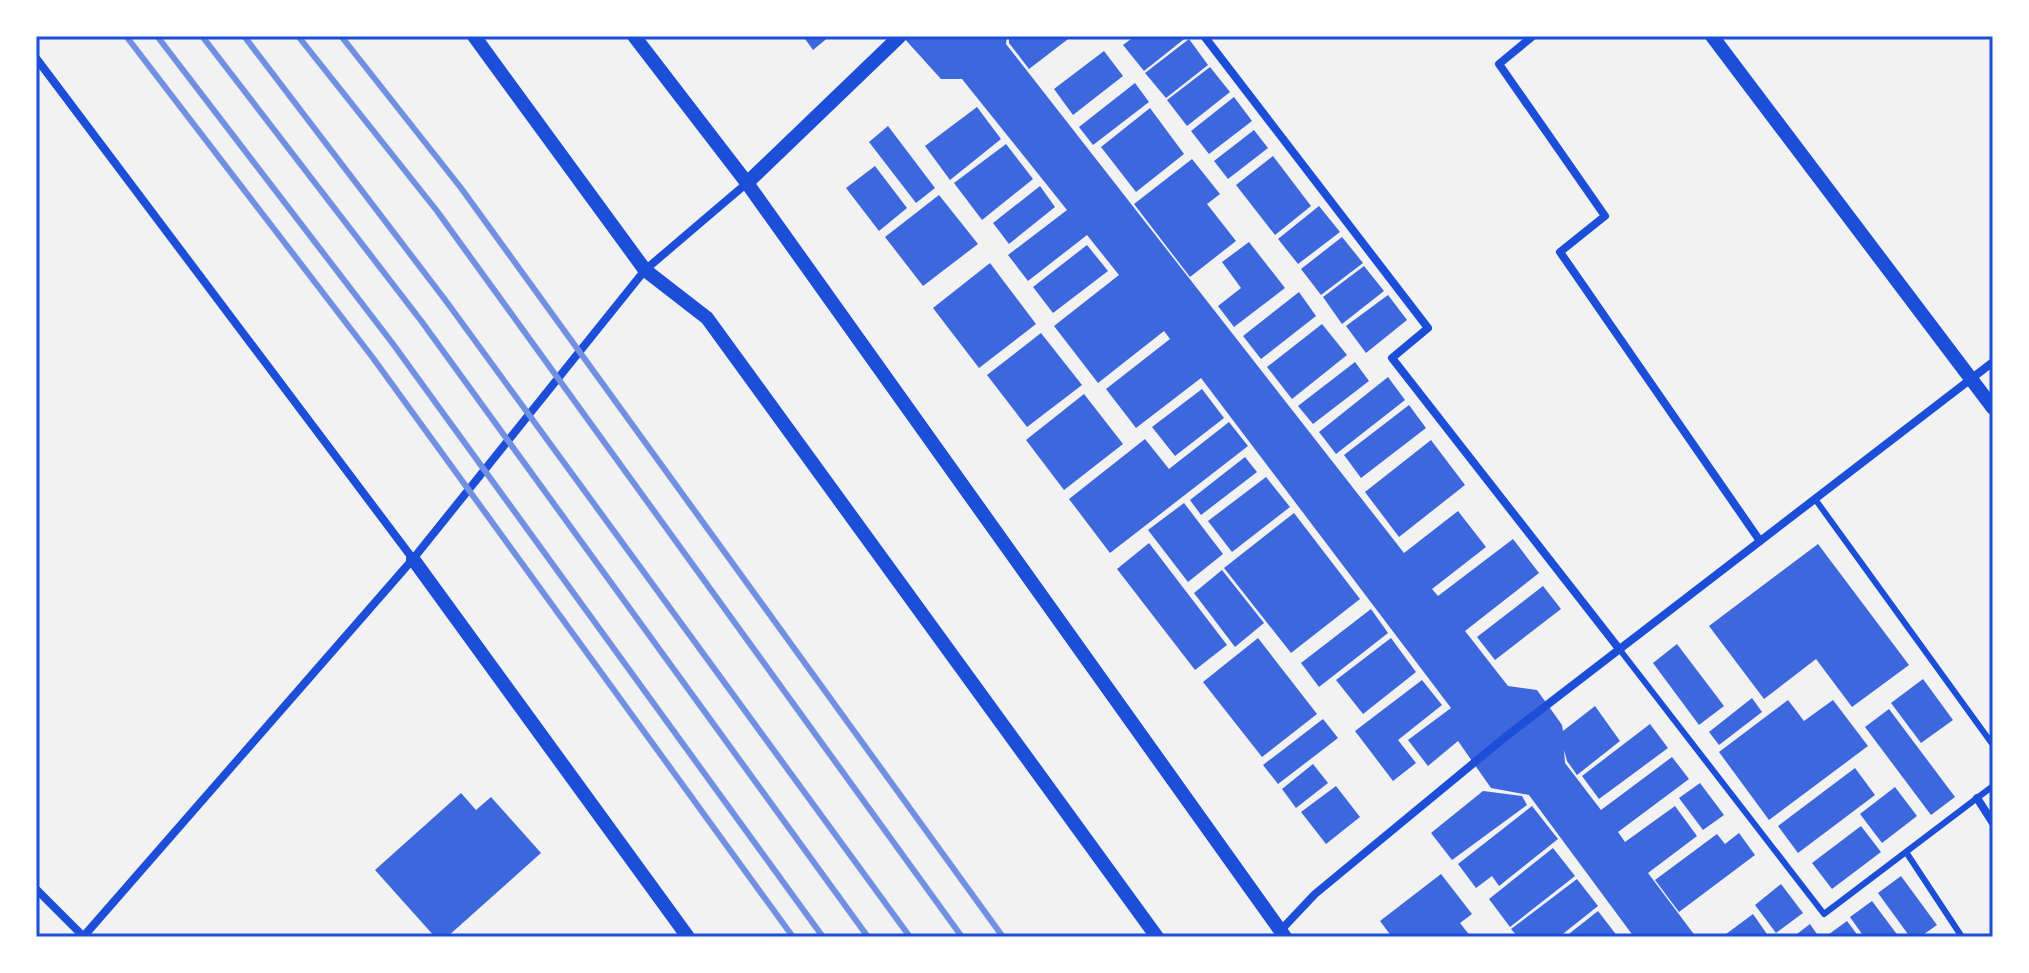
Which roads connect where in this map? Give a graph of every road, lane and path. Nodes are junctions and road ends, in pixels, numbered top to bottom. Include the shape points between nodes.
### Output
1 (474, 36) edge
2 (634, 36) edge
3 (900, 36) edge
4 (1204, 36) edge
5 (1533, 36) edge
6 (1712, 36) edge
7 (36, 58) edge
8 (747, 183) junction
9 (645, 270) junction
10 (1993, 362) edge
11 (1971, 378) junction
12 (1993, 408) edge
13 (1815, 499) junction
14 (1760, 541) junction
15 (413, 559) junction
16 (1620, 650) junction
17 (1993, 745) edge
18 (1993, 786) edge
19 (1977, 798) junction
20 (1993, 823) edge
21 (1906, 852) junction
22 (36, 889) edge
23 (1279, 935) edge
24 (83, 937) edge
25 (688, 937) edge
26 (1157, 937) edge
27 (1962, 937) edge

1 - 9 street
2 - 8 street
3 - 8 street
4 - 16 street via 1428,328 1392,358
5 - 14 street via 1499,64 1605,216 1560,252
6 - 11 street
7 - 15 street
8 - 9 street
8 - 23 street
9 - 15 street
9 - 26 street via 707,318
10 - 11 street
11 - 12 street
11 - 13 street
13 - 14 street
13 - 17 lane
14 - 16 street
15 - 24 street
15 - 25 street
16 - 21 lane via 1824,914
16 - 23 street via 1315,894
18 - 19 lane
19 - 20 street
19 - 21 lane
21 - 27 lane
22 - 24 street

